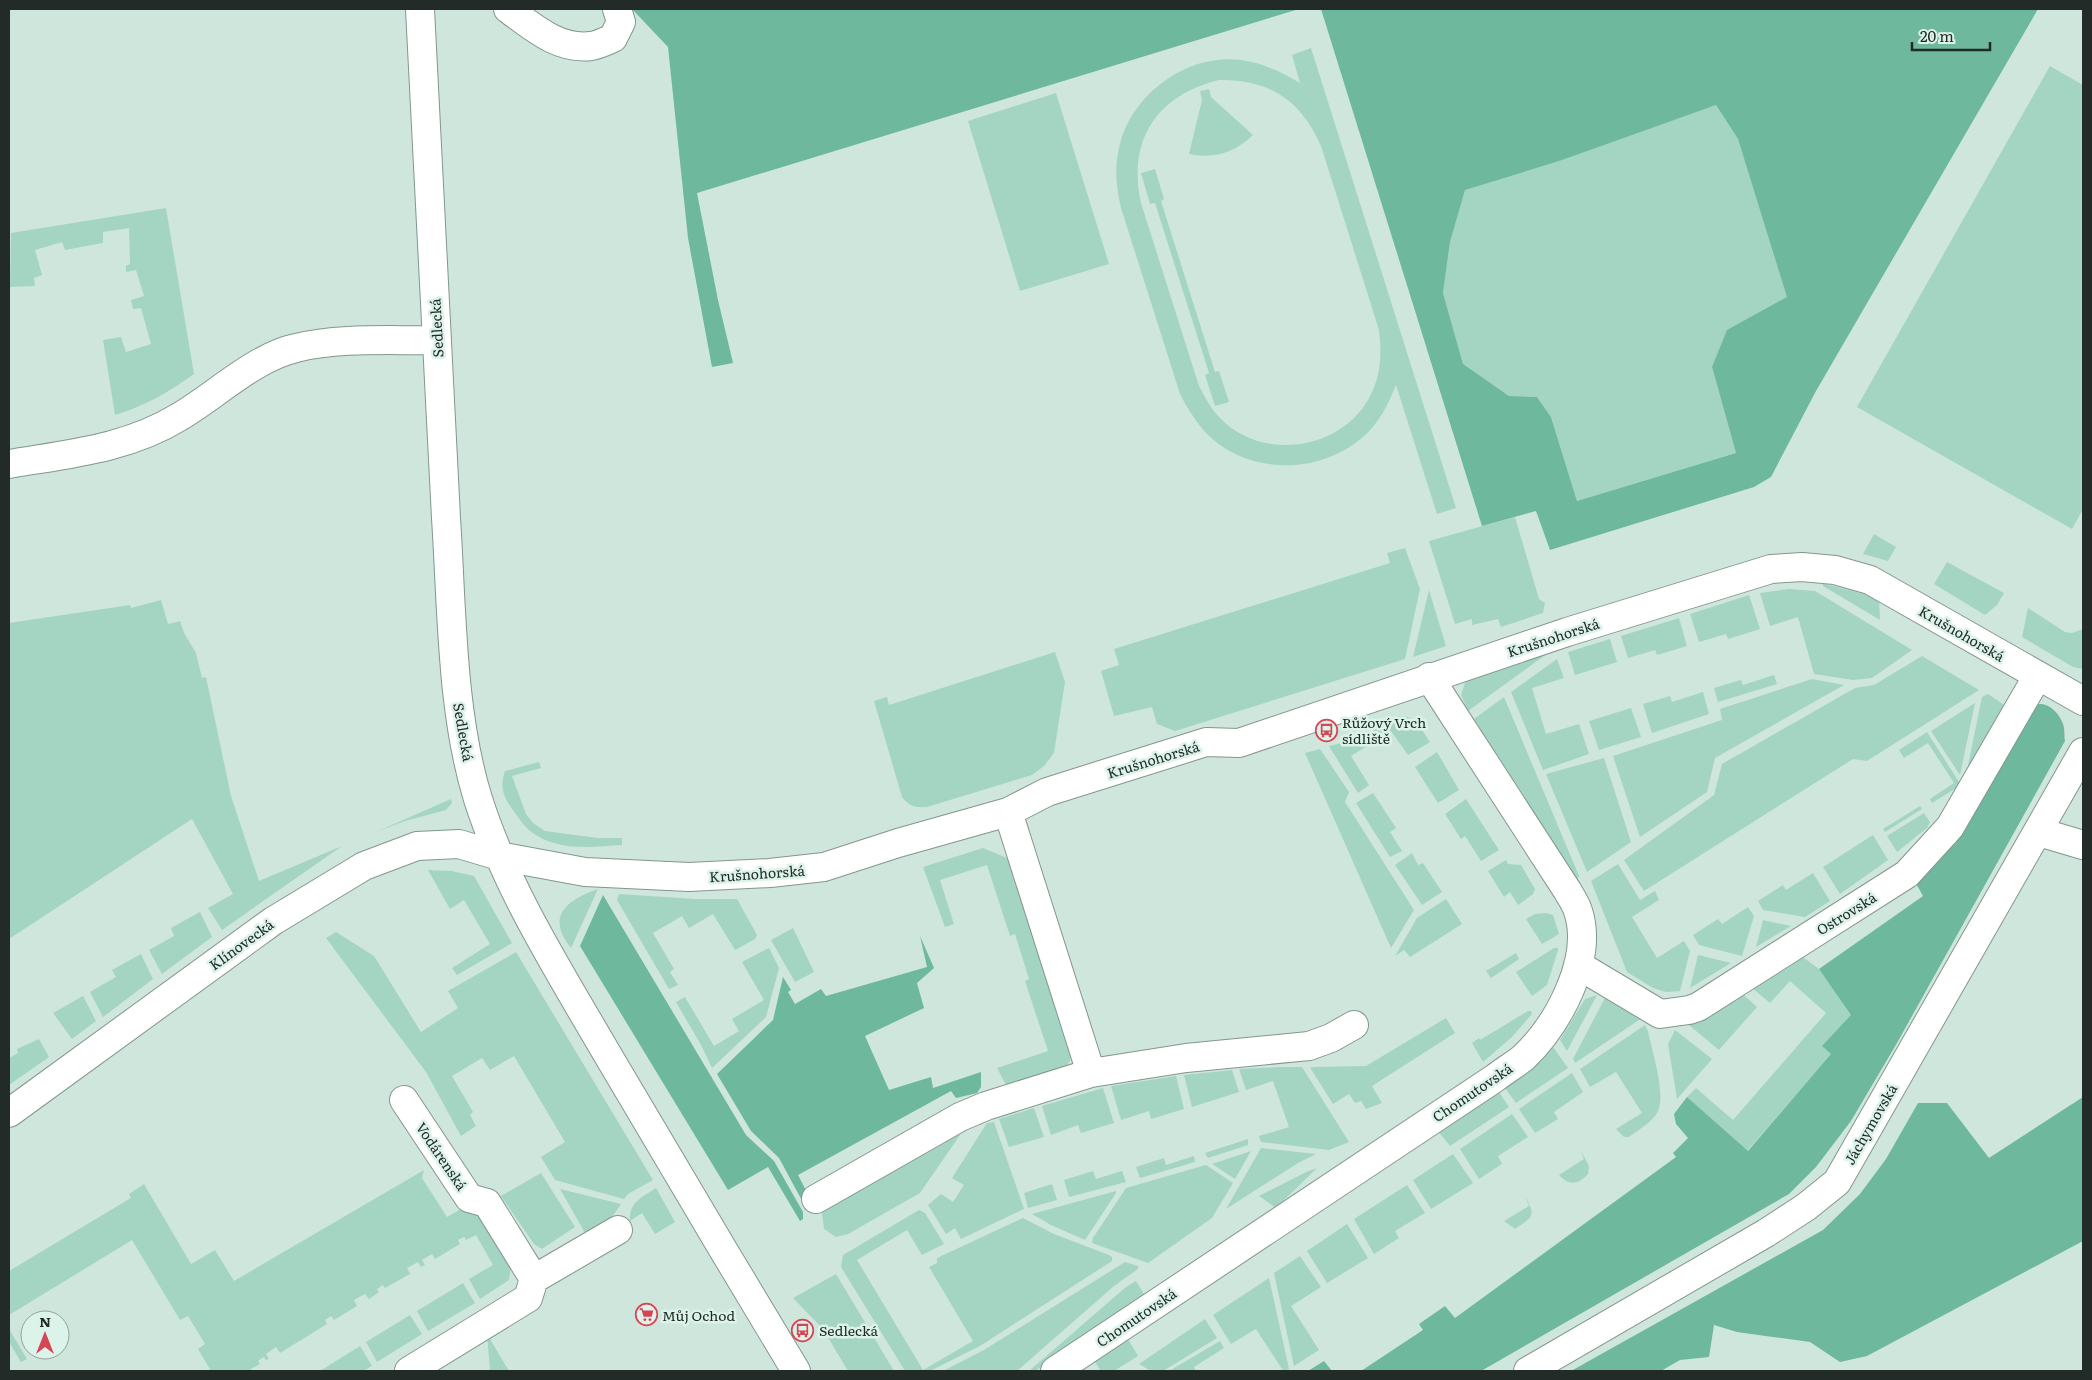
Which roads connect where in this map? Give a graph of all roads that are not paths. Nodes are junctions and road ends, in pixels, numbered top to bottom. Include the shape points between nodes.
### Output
1 (420, 9) edge
2 (508, 9) edge
3 (618, 9) edge
4 (436, 340) junction
5 (9, 464) edge
6 (1429, 677) junction
7 (2037, 677) junction
8 (2083, 701) edge
9 (2083, 752) edge
10 (1008, 812) junction
11 (2038, 832) junction
12 (2083, 845) edge
13 (499, 856) junction
14 (1578, 965) junction
15 (1354, 1025) dead end
16 (1092, 1073) junction
17 (404, 1100) dead end
18 (9, 1113) edge
19 (816, 1199) dead end
20 (618, 1230) dead end
21 (534, 1279) junction
22 (409, 1371) edge
23 (796, 1371) edge
24 (1055, 1371) edge
25 (1528, 1371) edge

1 - 4 street, Sedlecká
2 - 3 street via 548,38 572,46 592,46 613,38 621,22
4 - 5 street via 337,342 295,348 268,359 179,417 144,435 109,447
4 - 13 street, Sedlecká via 459,700 478,798
6 - 7 street, Krušnohorská via 1743,577 1772,569 1802,567 1835,570 1870,580
6 - 10 street, Krušnohorská via 1239,743 1206,742 1047,792
6 - 14 street, Chomutovská via 1578,911 1583,947
7 - 8 street, Krušnohorská
7 - 14 street, Ostrovská via 1950,827 1907,874 1698,1007 1660,1014
9 - 11 street, Jáchymovská
10 - 13 street, Krušnohorská via 824,867 770,874 689,877 584,872
10 - 16 street
11 - 12 street
11 - 25 street, Jáchymovská via 1837,1182 1766,1233
13 - 18 street, Klínovecká via 460,844 416,846 364,866 273,921
13 - 23 street, Sedlecká via 540,940
14 - 24 street, Chomutovská via 1563,1004 1546,1032 1522,1058
15 - 16 street via 1309,1046 1186,1058
16 - 19 street via 960,1117
17 - 21 street, Vodárenská via 470,1198 487,1203
20 - 21 street
21 - 22 street via 528,1298

